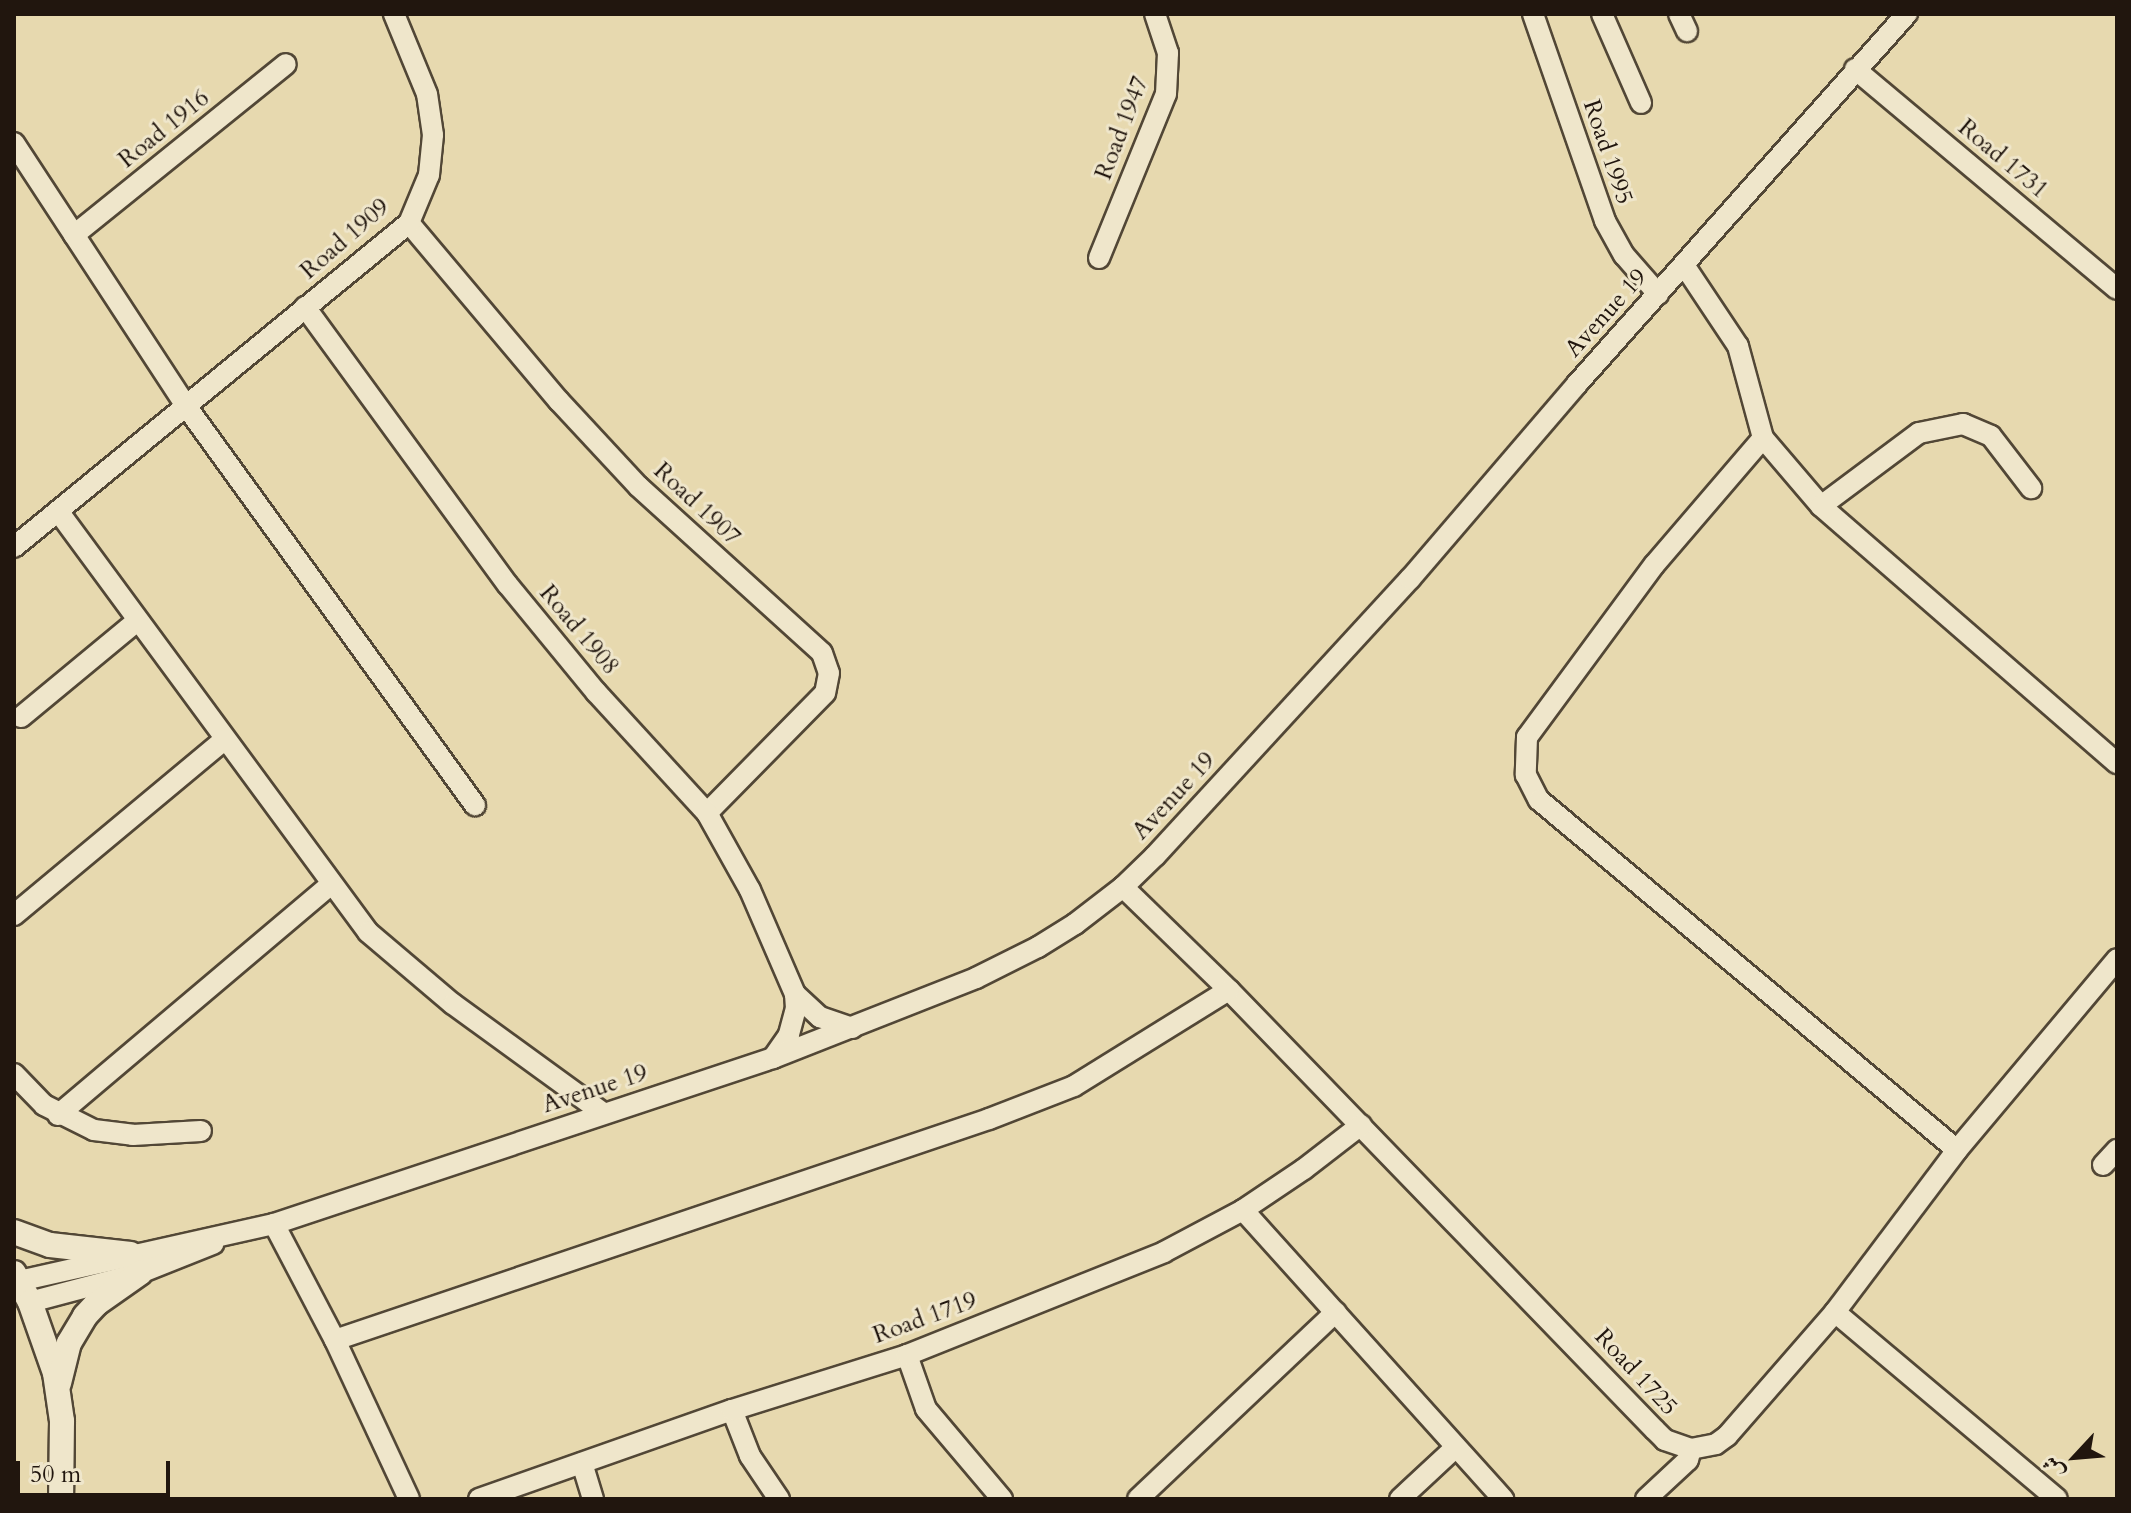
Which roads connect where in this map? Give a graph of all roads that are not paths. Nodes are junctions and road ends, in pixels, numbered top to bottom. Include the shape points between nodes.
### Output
1 (394, 14) edge
2 (1155, 14) edge
3 (1533, 14) edge
4 (1602, 14) edge
5 (1907, 14) edge
6 (286, 64) dead end
7 (1855, 69) junction
8 (1641, 103) dead end
9 (14, 143) edge
10 (409, 223) junction
11 (74, 235) junction
12 (1099, 258) dead end
13 (1684, 265) junction
14 (2117, 289) edge
15 (1658, 294) junction
16 (305, 307) junction
17 (186, 406) junction
18 (1763, 438) junction
19 (2031, 488) dead end
20 (1821, 506) junction
21 (58, 511) junction
22 (14, 547) edge
23 (137, 621) junction
24 (21, 717) dead end
25 (224, 740) junction
26 (2117, 763) edge
27 (475, 805) dead end
28 (707, 813) junction
29 (331, 884) junction
30 (1123, 887) junction
31 (14, 915) edge
32 (2117, 959) edge
33 (1229, 990) junction
34 (795, 994) junction
35 (852, 1028) junction
36 (773, 1058) junction
37 (14, 1074) edge
38 (603, 1113) junction
39 (58, 1115) junction
40 (1361, 1125) junction
41 (201, 1131) dead end
42 (1957, 1150) junction
43 (1243, 1210) junction
44 (274, 1224) junction
45 (14, 1232) edge
46 (135, 1263) junction
47 (20, 1288) edge
48 (1336, 1312) junction
49 (1835, 1312) junction
50 (335, 1340) junction
51 (907, 1355) junction
52 (58, 1389) junction
53 (732, 1410) junction
54 (1456, 1447) junction
55 (1691, 1449) junction
56 (582, 1463) junction
57 (61, 1499) edge
58 (409, 1499) edge
59 (479, 1499) edge
60 (593, 1499) edge
61 (779, 1499) edge
62 (1002, 1499) edge
63 (1138, 1499) edge
64 (1400, 1499) edge
65 (1503, 1499) edge
66 (1646, 1499) edge
67 (2057, 1499) edge

1 - 10 street, Road 1909 via 427,94 433,135 429,175
2 - 12 street, Road 1947 via 1168,53 1166,94
3 - 15 street, Road 1995 via 1605,221 1624,255
4 - 8 street
5 - 7 street, Avenue 19
6 - 11 street, Road 1916
7 - 13 street, Avenue 19
7 - 14 street, Road 1731
9 - 11 street
10 - 16 street, Road 1909
10 - 28 street, Road 1907 via 618,465 822,653 829,673 825,693
11 - 17 street
13 - 15 street, Avenue 19
13 - 18 street via 1738,346
15 - 30 street, Avenue 19 via 1410,579
16 - 17 street, Road 1909
16 - 28 street, Road 1908 via 527,609
17 - 21 street, Road 1909
17 - 27 street
18 - 20 street
18 - 42 street via 1654,565 1527,737 1526,775 1539,800
19 - 20 street via 1991,436 1963,424 1919,433
20 - 26 street
21 - 22 street, Road 1909
21 - 23 street
23 - 24 street
23 - 25 street
25 - 29 street
25 - 31 street
28 - 34 street, Road 1908 via 750,890
29 - 38 street via 368,932 403,965
29 - 39 street
30 - 33 street, Road 1725
30 - 35 street, Avenue 19 via 1038,947
32 - 42 street
33 - 40 street, Road 1725
33 - 50 street via 1074,1086
34 - 35 street, Road 1908 via 820,1017
34 - 36 street via 794,1022
35 - 36 street, Avenue 19
36 - 38 street, Avenue 19
37 - 39 street
38 - 44 street, Avenue 19
39 - 41 street via 113,1134
40 - 43 street, Road 1719
40 - 55 street, Road 1725 via 1655,1430
42 - 49 street
43 - 48 street
43 - 51 street, Road 1719 via 1164,1252
44 - 46 street, Avenue 19 via 223,1238 187,1256
44 - 50 street
45 - 46 street
46 - 47 street, Avenue 19
46 - 52 street via 85,1316 69,1343
47 - 52 street via 46,1344
48 - 54 street
48 - 63 street
49 - 55 street via 1727,1436
49 - 67 street
50 - 58 street
51 - 53 street, Road 1719
51 - 62 street via 926,1409
52 - 57 street
53 - 56 street, Road 1719
53 - 61 street via 750,1456
54 - 64 street
54 - 65 street
55 - 66 street via 1688,1460
56 - 59 street, Road 1719
56 - 60 street

